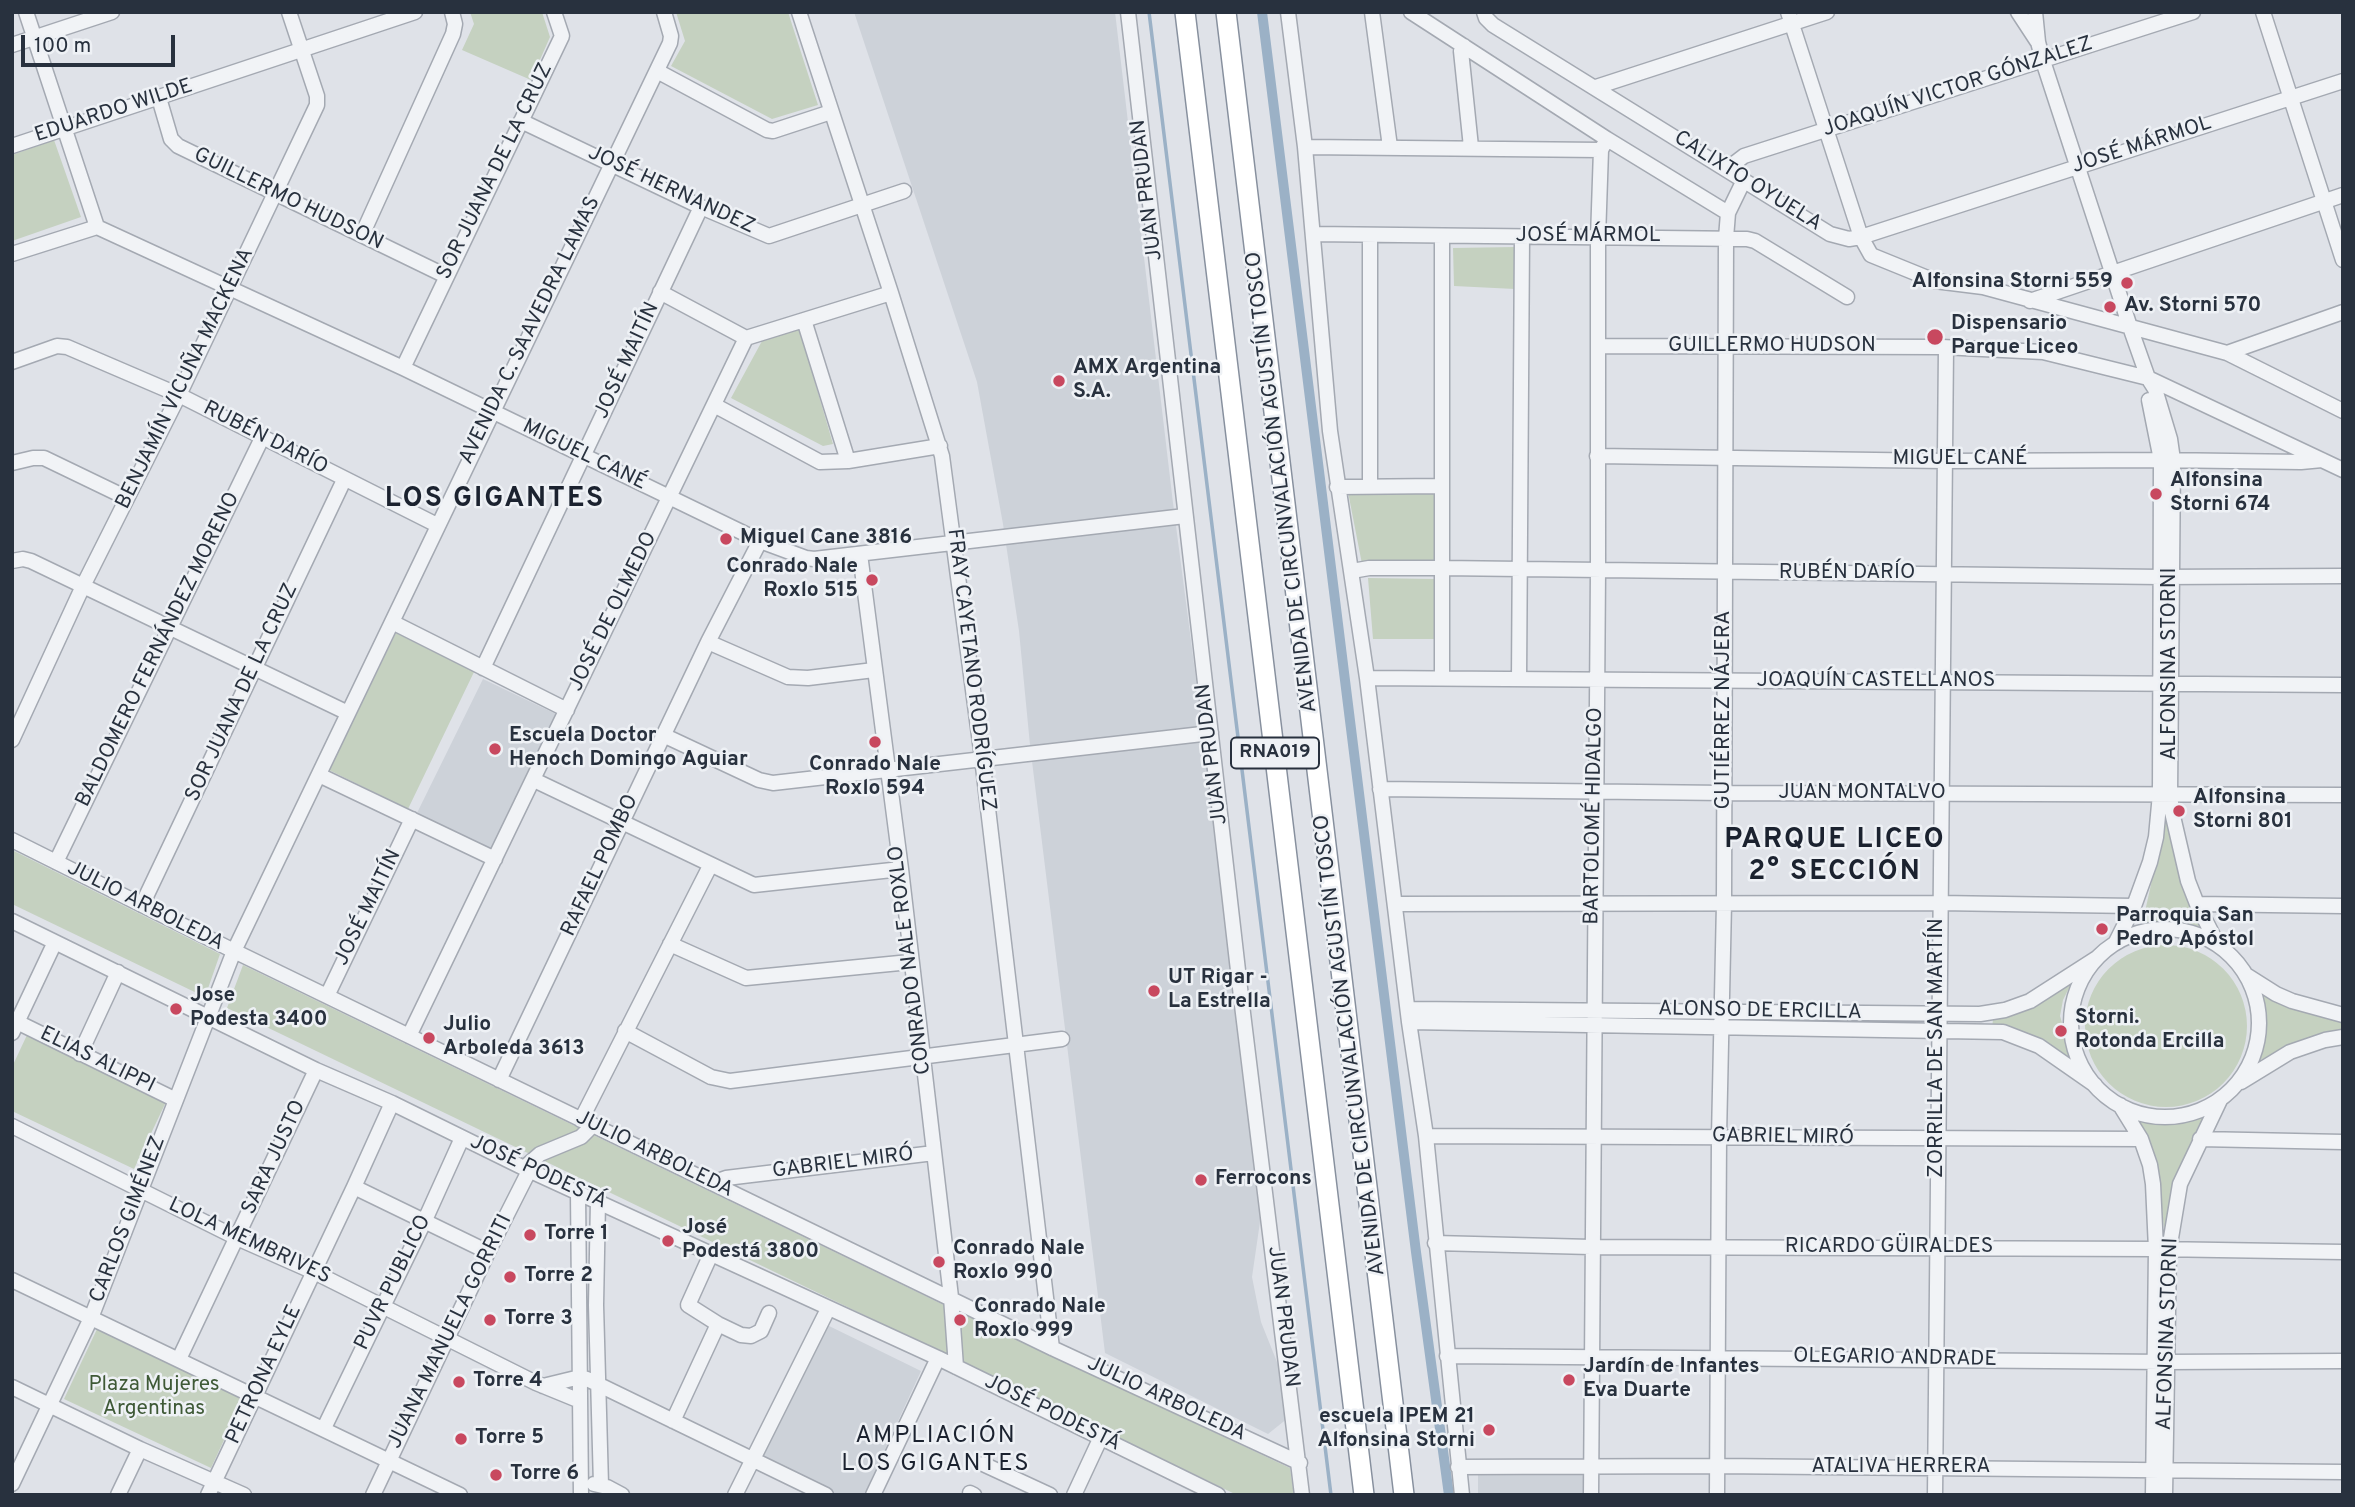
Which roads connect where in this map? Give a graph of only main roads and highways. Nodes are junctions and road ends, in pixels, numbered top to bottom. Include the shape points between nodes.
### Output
1 (1185, 12) edge
2 (1226, 12) edge
3 (1364, 1495) edge
4 (1404, 1495) edge

1 - 3 highway, AVENIDA DE CIRCUNVALACIÓN AGUSTÍN TOSCO / RNA019
2 - 4 highway, AVENIDA DE CIRCUNVALACIÓN AGUSTÍN TOSCO / RNA019

